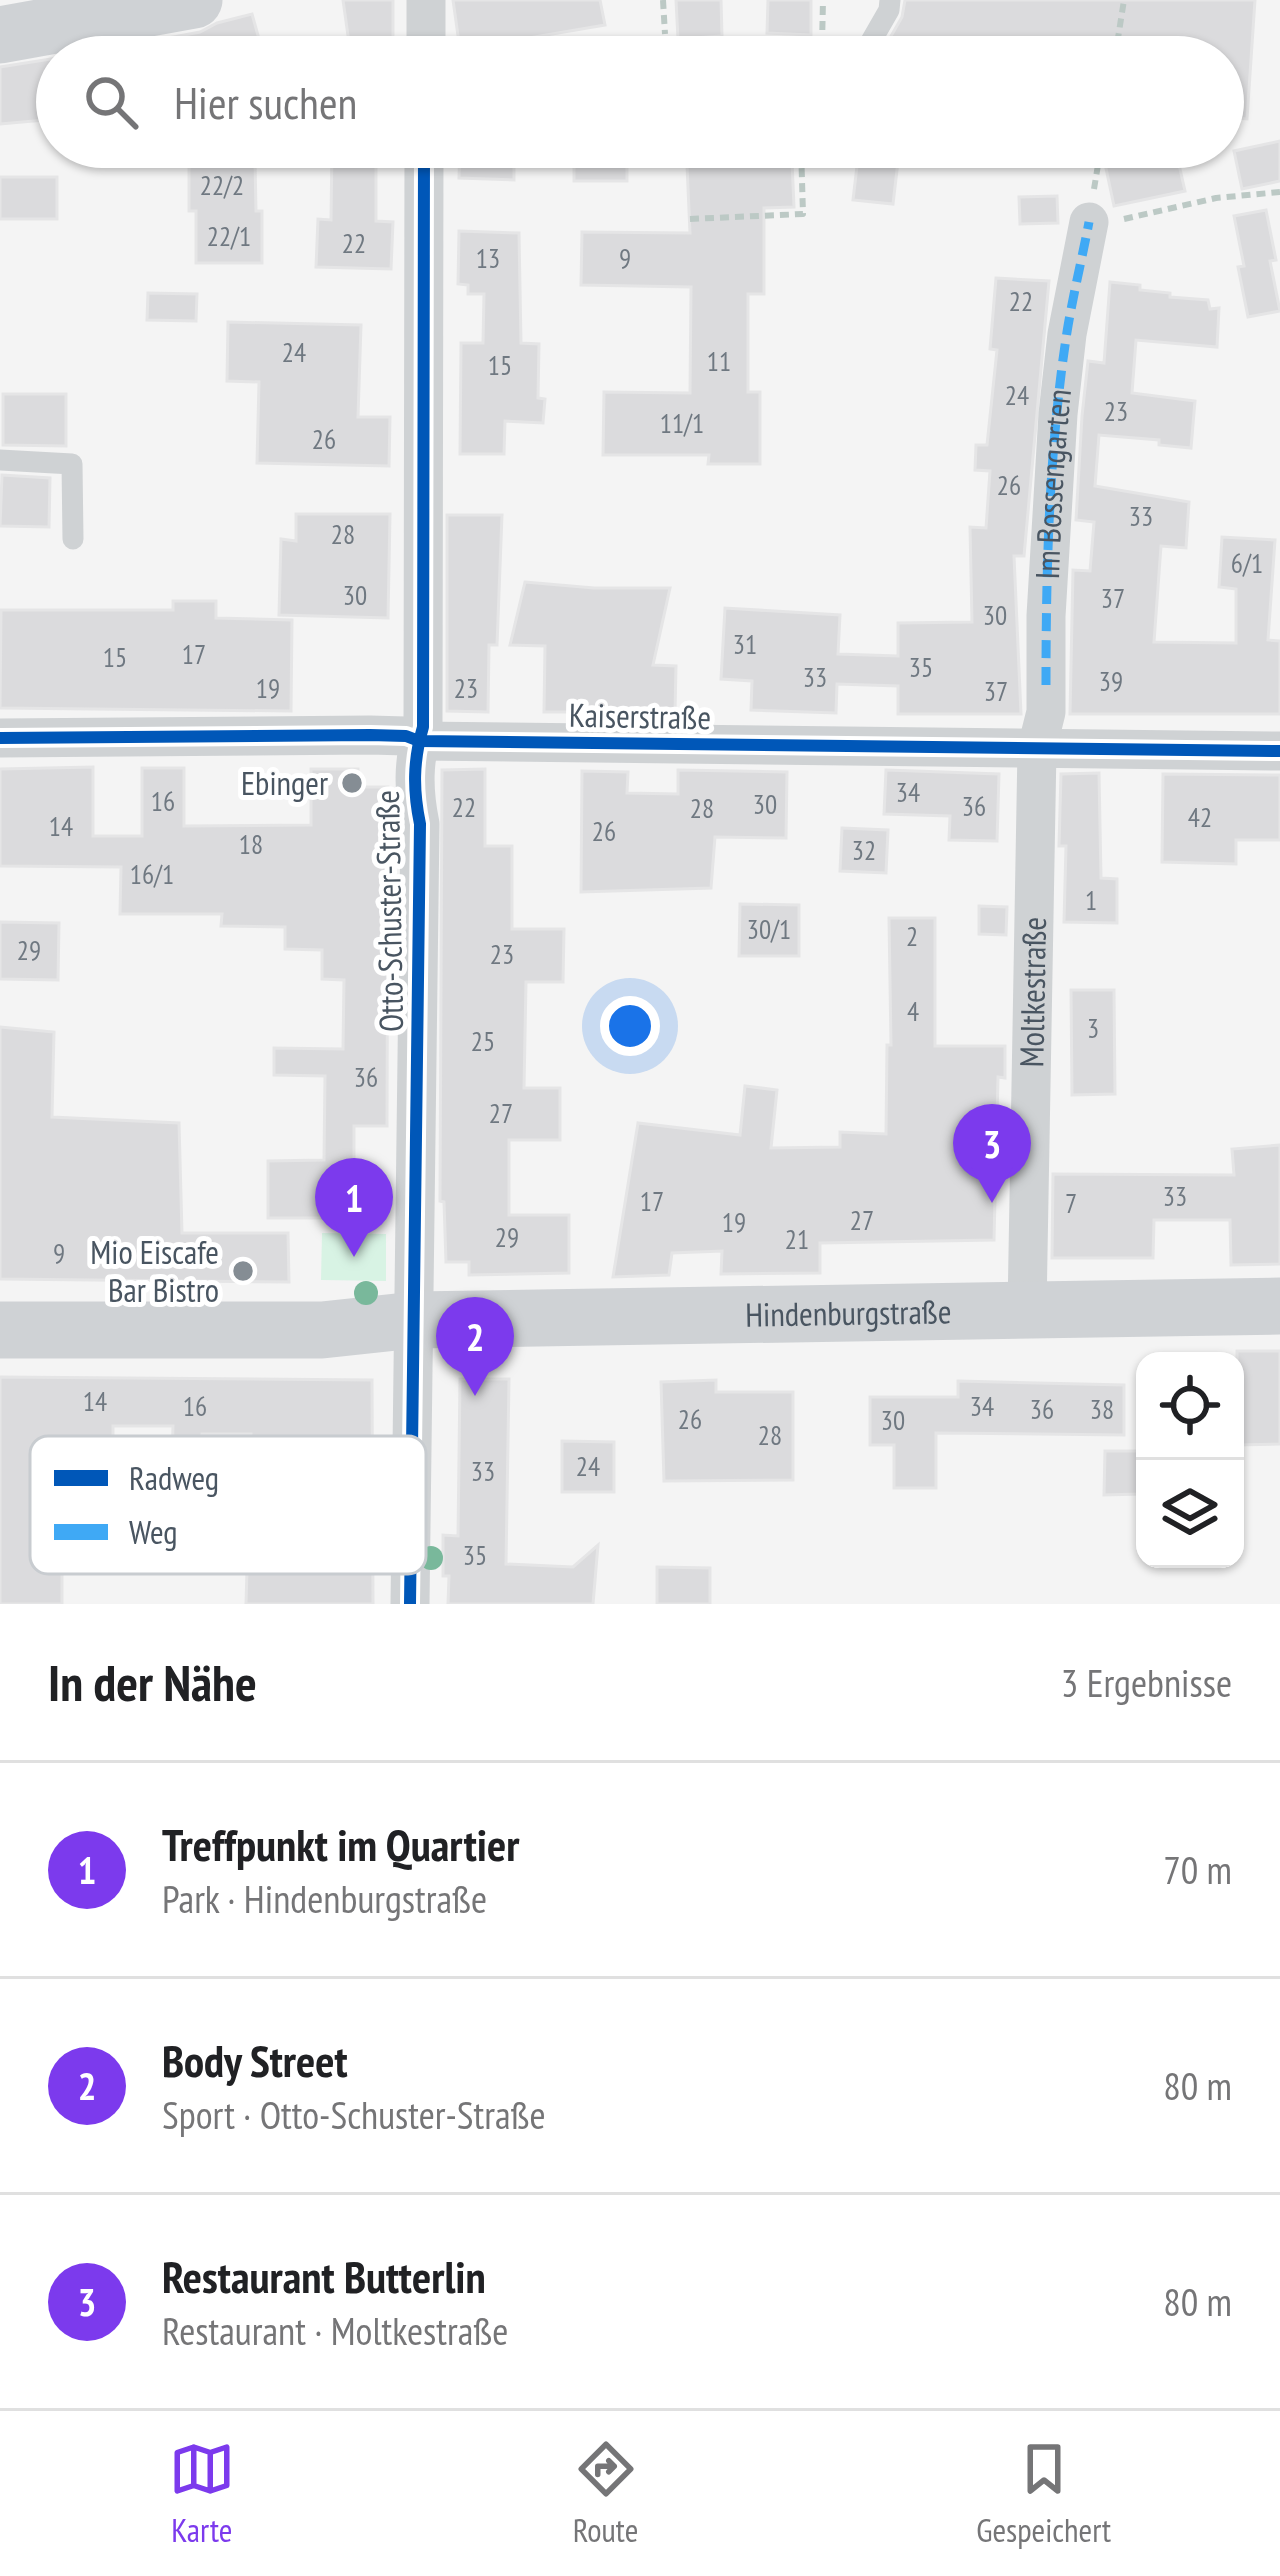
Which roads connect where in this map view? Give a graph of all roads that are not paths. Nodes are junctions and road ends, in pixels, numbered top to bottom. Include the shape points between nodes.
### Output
1 (194, 0) edge
2 (426, 0) edge
3 (890, 0) edge
4 (0, 35) edge
5 (426, 36) edge
6 (874, 36) edge
7 (424, 168) edge
8 (1088, 227) road end
9 (0, 460) edge
10 (73, 539) dead end
11 (0, 738) edge
12 (419, 741) junction
13 (1036, 748) junction
14 (1280, 751) edge
15 (1280, 1306) edge
16 (0, 1310) edge
17 (1027, 1310) junction
18 (415, 1320) junction
19 (0, 1330) edge
20 (413, 1436) edge
21 (411, 1574) edge
22 (410, 1604) edge

1 - 4 main road
2 - 5 street
3 - 6 lane
7 - 12 street, Otto-Schuster-Straße
8 - 13 street, Im Bossengarten via 1058,414 1046,712
9 - 10 lane via 72,464
11 - 12 street, Kaiserstraße
12 - 13 street, Kaiserstraße
12 - 18 street, Otto-Schuster-Straße
13 - 14 street, Kaiserstraße
13 - 17 street, Moltkestraße
15 - 17 main road, Hindenburgstraße
16 - 18 main road, Hindenburgstraße via 324,1310
17 - 18 main road, Hindenburgstraße
18 - 19 main road, Hindenburgstraße via 322,1330
18 - 20 street, Otto-Schuster-Straße
21 - 22 street, Otto-Schuster-Straße

